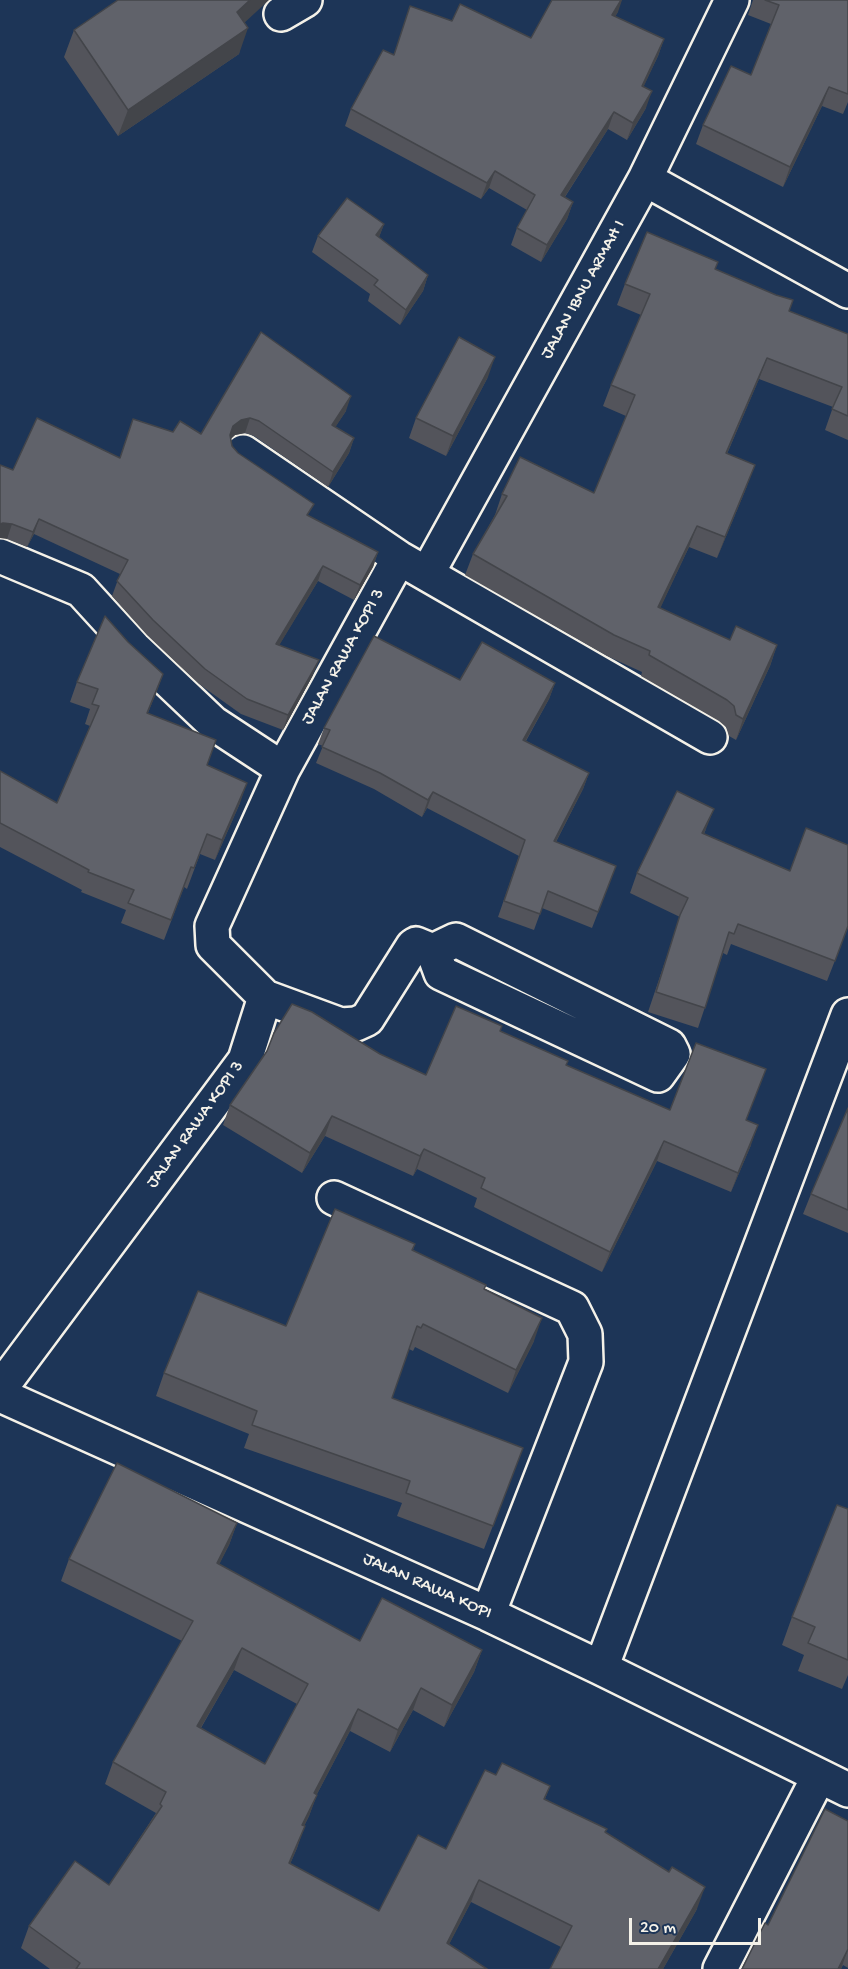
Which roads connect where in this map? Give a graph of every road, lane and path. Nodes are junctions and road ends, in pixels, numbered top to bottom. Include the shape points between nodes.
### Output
1 (732, 0) edge
2 (645, 179) junction
3 (848, 291) edge
4 (243, 452) dead end
5 (0, 556) edge
6 (413, 566) junction
7 (710, 736) dead end
8 (283, 769) junction
9 (433, 951) junction
10 (266, 997) junction
11 (848, 1015) edge
12 (334, 1198) dead end
13 (0, 1389) edge
14 (0, 1395) edge
15 (488, 1614) junction
16 (601, 1668) junction
17 (819, 1776) junction
18 (848, 1791) edge
19 (720, 1969) edge

1 - 2 street, JALAN IBNU ARMAH I
2 - 3 street
2 - 6 street, JALAN IBNU ARMAH I
4 - 6 street
5 - 8 street via 81,590 134,648 213,723
6 - 7 street
6 - 8 street, JALAN RAWA KOPI 3
8 - 10 street, JALAN RAWA KOPI 3 via 212,926 213,945
9 - 9 street via 456,940 669,1046 673,1054 658,1076 441,974
9 - 10 street via 413,946 367,1019 356,1024 341,1025
10 - 13 street, JALAN RAWA KOPI 3 via 245,1060
11 - 16 street
12 - 15 street via 572,1308 585,1334 586,1362
14 - 15 street, JALAN RAWA KOPI
15 - 16 street, JALAN RAWA KOPI
16 - 17 street, JALAN RAWA KOPI
17 - 18 street, JALAN RAWA KOPI
17 - 19 street

